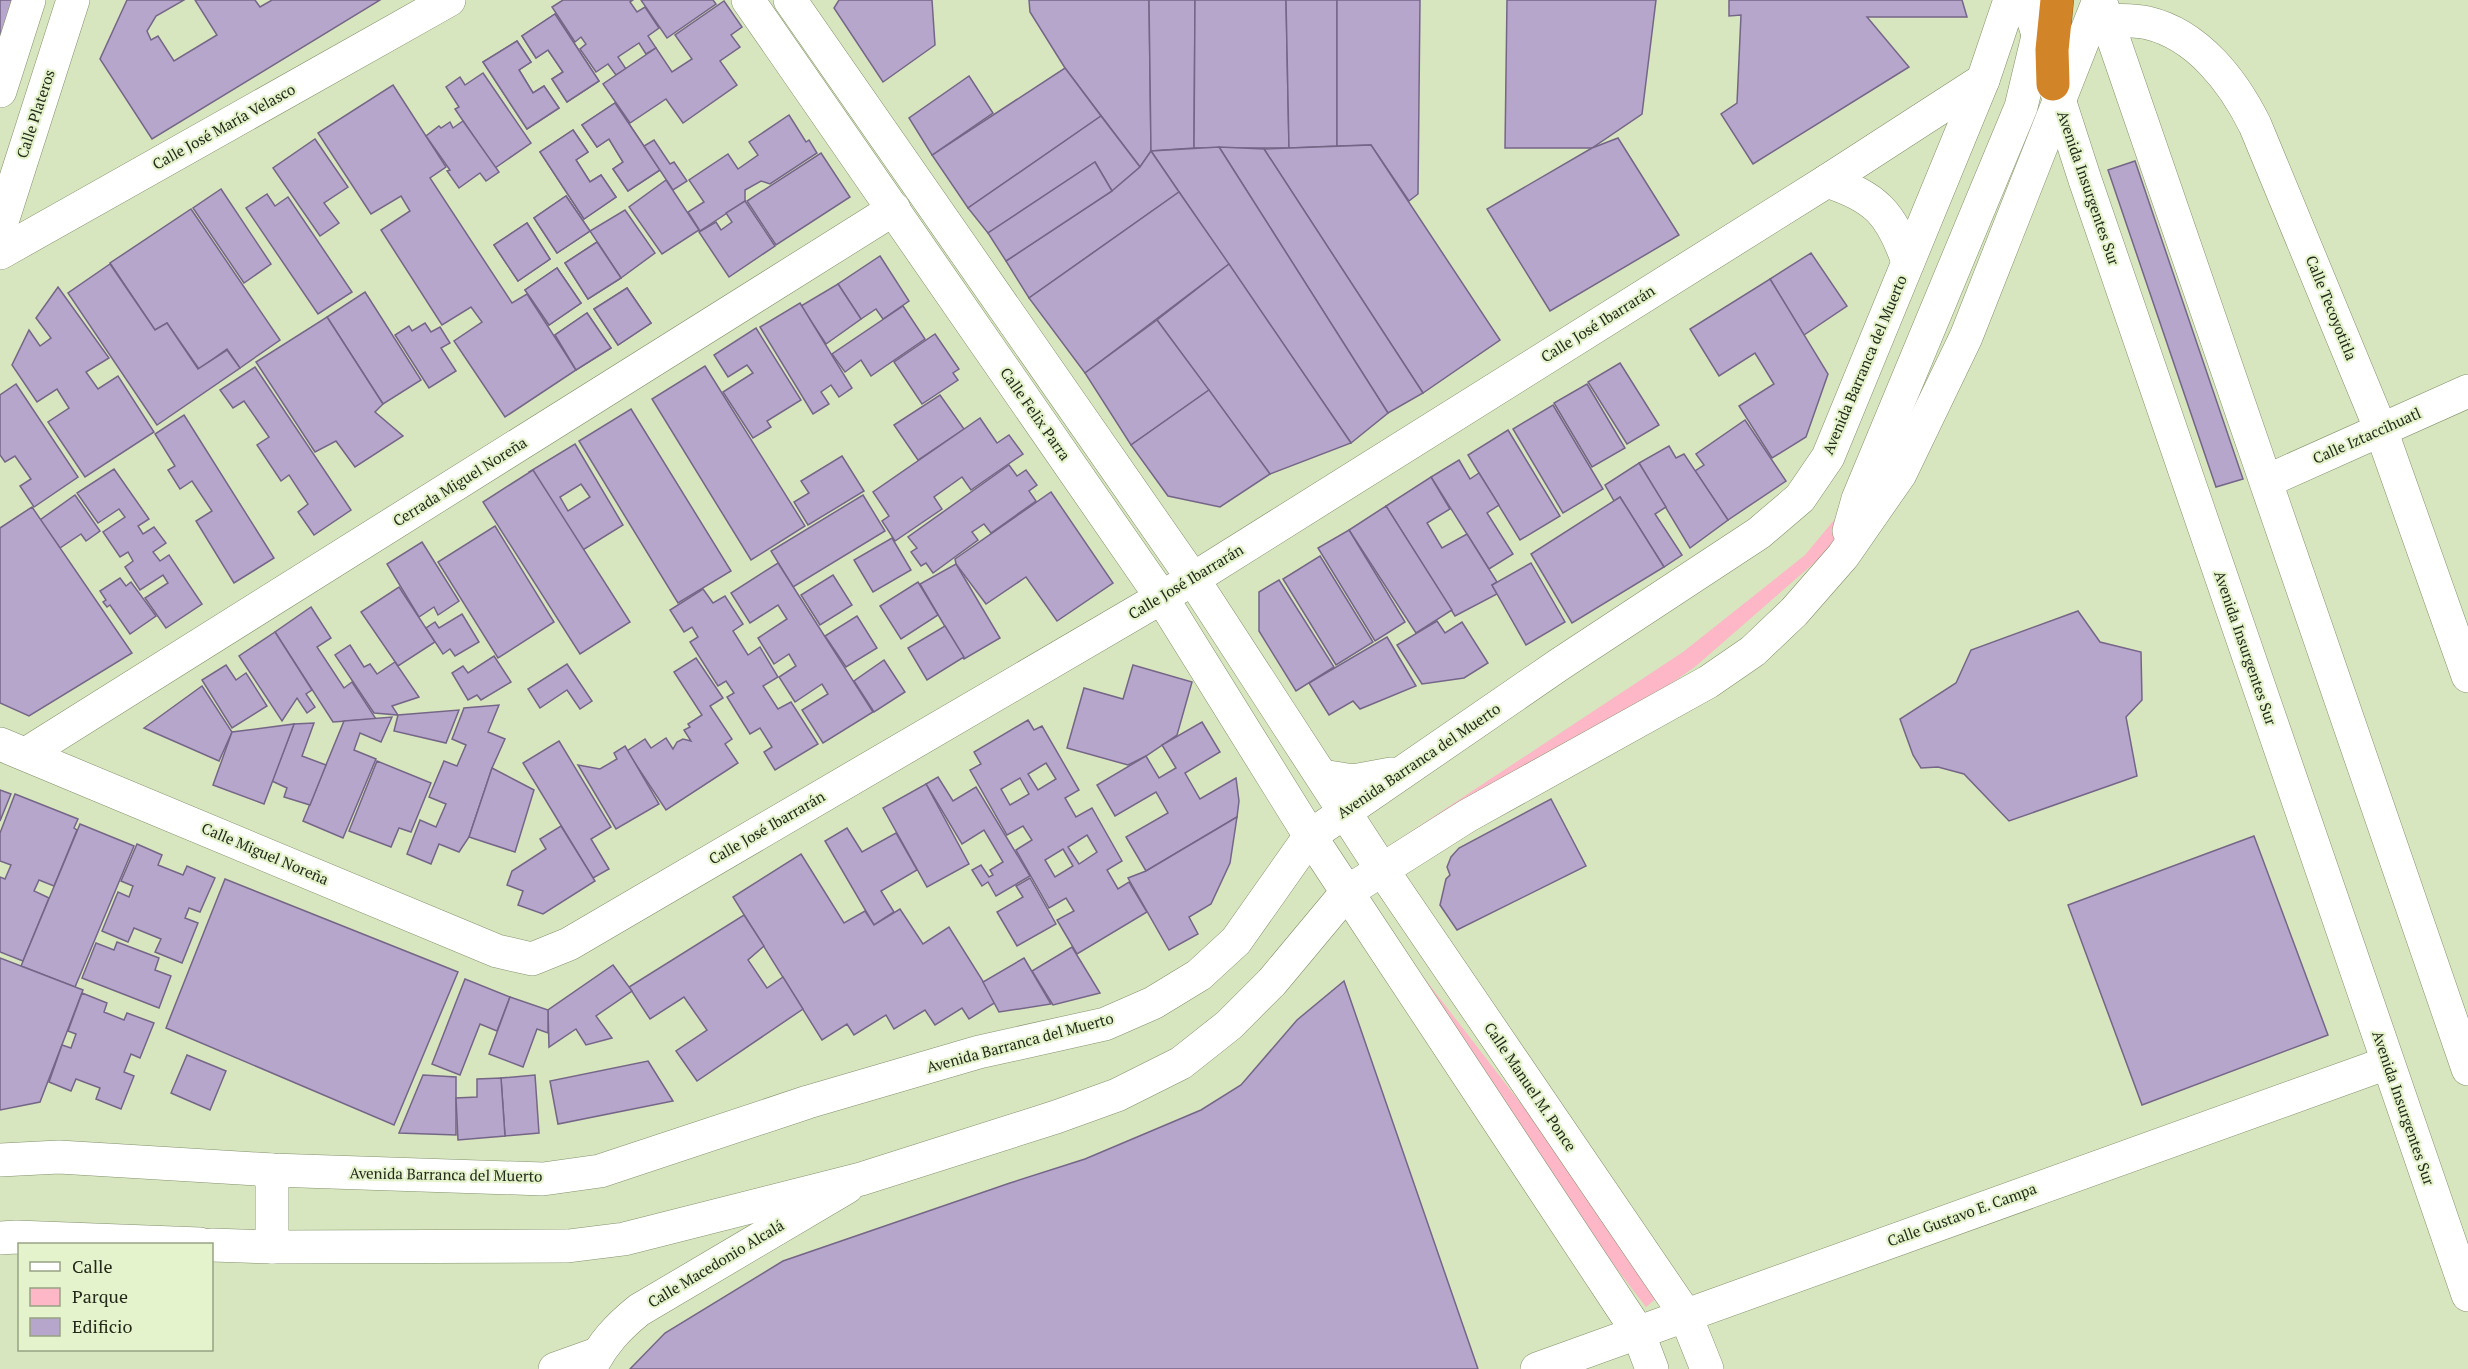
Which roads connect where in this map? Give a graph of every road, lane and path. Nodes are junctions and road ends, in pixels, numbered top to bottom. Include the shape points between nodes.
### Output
1 (29, 0) edge
2 (73, 0) edge
3 (449, 0) edge
4 (748, 0) edge
5 (790, 0) edge
6 (2010, 0) edge
7 (2027, 0) edge
8 (2039, 0) edge
9 (2057, 0) edge
10 (2152, 0) edge
11 (2102, 7) edge
12 (2038, 38) junction
13 (1983, 80) junction
14 (0, 92) edge
15 (2056, 93) junction
16 (1827, 181) junction
17 (894, 209) junction
18 (0, 228) edge
19 (0, 253) edge
20 (1908, 262) junction
21 (2468, 391) edge
22 (2381, 430) junction
23 (2266, 481) junction
24 (1843, 556) junction
25 (1192, 579) junction
26 (1162, 598) junction
27 (2468, 676) edge
28 (13, 749) edge
29 (1412, 766) junction
30 (1322, 776) junction
31 (1344, 811) junction
32 (1310, 836) junction
33 (1381, 868) junction
34 (1347, 892) junction
35 (531, 959) joint
36 (2462, 1028) edge
37 (2387, 1063) junction
38 (2468, 1069) edge
39 (0, 1160) edge
40 (272, 1170) junction
41 (861, 1179) junction
42 (0, 1238) edge
43 (143, 1243) edge
44 (213, 1245) edge
45 (272, 1248) junction
46 (2468, 1295) edge
47 (1685, 1314) junction
48 (1638, 1332) junction
49 (594, 1361) edge
50 (555, 1369) edge
51 (1537, 1369) edge
52 (1652, 1369) edge
53 (1707, 1369) edge

1 - 14 street
2 - 18 street, Calle Plateros
3 - 19 street, Calle José María Velasco
4 - 17 street, Calle Felix Parra
5 - 25 street
6 - 13 street, Avenida Barranca del Muerto
7 - 12 street, Avenida Insurgentes Sur
8 - 12 street
9 - 15 highway via 2052,50
10 - 11 street
11 - 15 street
11 - 22 street, Calle Tecoyotitla via 2170,31 2205,56 2233,87 2255,124
11 - 23 street
12 - 15 street, Avenida Insurgentes Sur
12 - 24 street via 2021,107 1858,499
13 - 16 street, Calle José Ibarrarán
13 - 20 street, Avenida Barranca del Muerto
15 - 24 street via 1966,337 1900,474
15 - 37 street, Avenida Insurgentes Sur
16 - 20 street via 1856,190 1880,208 1898,233
16 - 25 street, Calle José Ibarrarán
17 - 26 street, Calle Felix Parra
17 - 28 street, Cerrada Miguel Noreña
20 - 29 street, Avenida Barranca del Muerto via 1828,457 1800,498 1759,533
21 - 22 street, Calle Iztaccihuatl
22 - 23 street, Calle Iztaccihuatl
22 - 27 street, Calle Tecoyotitla
23 - 36 street
24 - 33 street via 1753,651 1708,682
25 - 26 street, Calle José Ibarrarán
25 - 30 street
26 - 32 street, Calle Felix Parra
26 - 35 street, Calle José Ibarrarán via 569,944
28 - 35 street, Calle Miguel Noreña via 497,951
29 - 30 street via 1383,777 1353,781
29 - 31 street, Avenida Barranca del Muerto
30 - 31 street
31 - 32 street, Avenida Barranca del Muerto
31 - 33 street, Calle Manuel M. Ponce
32 - 34 street
32 - 40 street, Avenida Barranca del Muerto via 1236,941 1199,975 1153,1003 1105,1024 979,1052 808,1102 600,1171 543,1179
33 - 34 street
33 - 47 street, Calle Manuel M. Ponce
34 - 41 street via 1272,982 1229,1025 1181,1063 1117,1095
34 - 48 street
36 - 38 street
37 - 46 street, Avenida Insurgentes Sur
37 - 47 street, Calle Gustavo E. Campa
39 - 40 street, Avenida Barranca del Muerto via 59,1157
40 - 45 street
41 - 45 street via 624,1239 568,1246
41 - 49 street, Calle Macedonio Alcalá via 639,1310 616,1328
42 - 43 street
44 - 45 street
47 - 48 street, Calle Gustavo E. Campa
47 - 53 street, Calle Manuel M. Ponce
48 - 51 street, Calle Gustavo E. Campa
48 - 52 street
49 - 50 street

